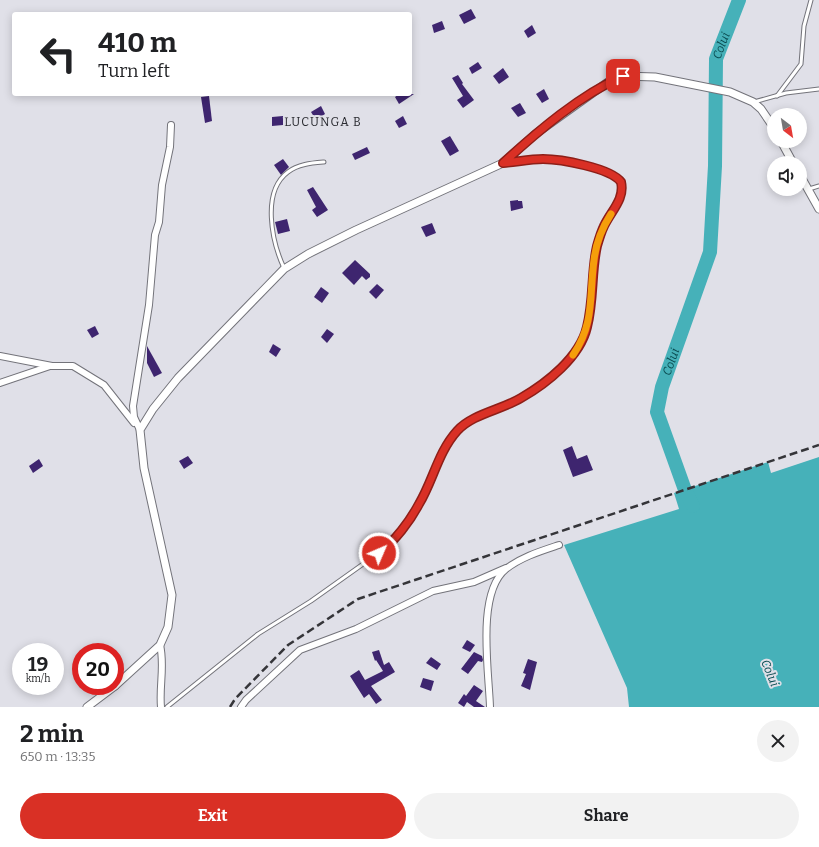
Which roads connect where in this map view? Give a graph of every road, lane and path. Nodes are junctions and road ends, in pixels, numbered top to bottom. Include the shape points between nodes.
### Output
1 (811, 0) edge
2 (819, 89) edge
3 (777, 96) junction
4 (753, 102) junction
5 (767, 118) edge
6 (171, 125) dead end
7 (324, 162) dead end
8 (503, 163) junction
9 (819, 186) edge
10 (808, 189) joint
11 (819, 209) edge
12 (284, 269) junction
13 (0, 356) edge
14 (52, 366) junction
15 (0, 383) edge
16 (140, 430) junction
17 (559, 545) dead end
18 (506, 568) junction
19 (160, 645) junction
20 (124, 678) edge
21 (103, 695) edge
22 (87, 707) edge
23 (161, 707) edge
24 (167, 707) edge
25 (242, 707) edge
26 (490, 707) edge

1 - 3 lane via 804,26 801,64
2 - 3 lane
3 - 4 lane
4 - 5 street
4 - 8 street via 730,92 679,81 636,75 623,76 608,82 534,135
6 - 16 street via 170,147 155,235 149,305 133,406 134,417
7 - 12 lane via 292,169 281,178 274,191 271,223 277,252
8 - 12 street via 356,230
8 - 24 lane via 556,160 612,174 621,182 621,196 604,226 594,259 588,326 583,340 572,356 542,384 521,398 475,419 457,431 443,453 420,504 387,547 311,601 258,634
9 - 10 lane
10 - 11 street
12 - 16 street via 178,378
13 - 14 street
14 - 15 street
14 - 16 street via 73,366 104,385
16 - 19 street via 144,468 172,595 168,627
17 - 18 street
18 - 25 street via 474,582 433,591 356,629 300,650 246,700
18 - 26 street via 494,584 487,618
19 - 20 street
19 - 23 street via 163,661
21 - 22 street

